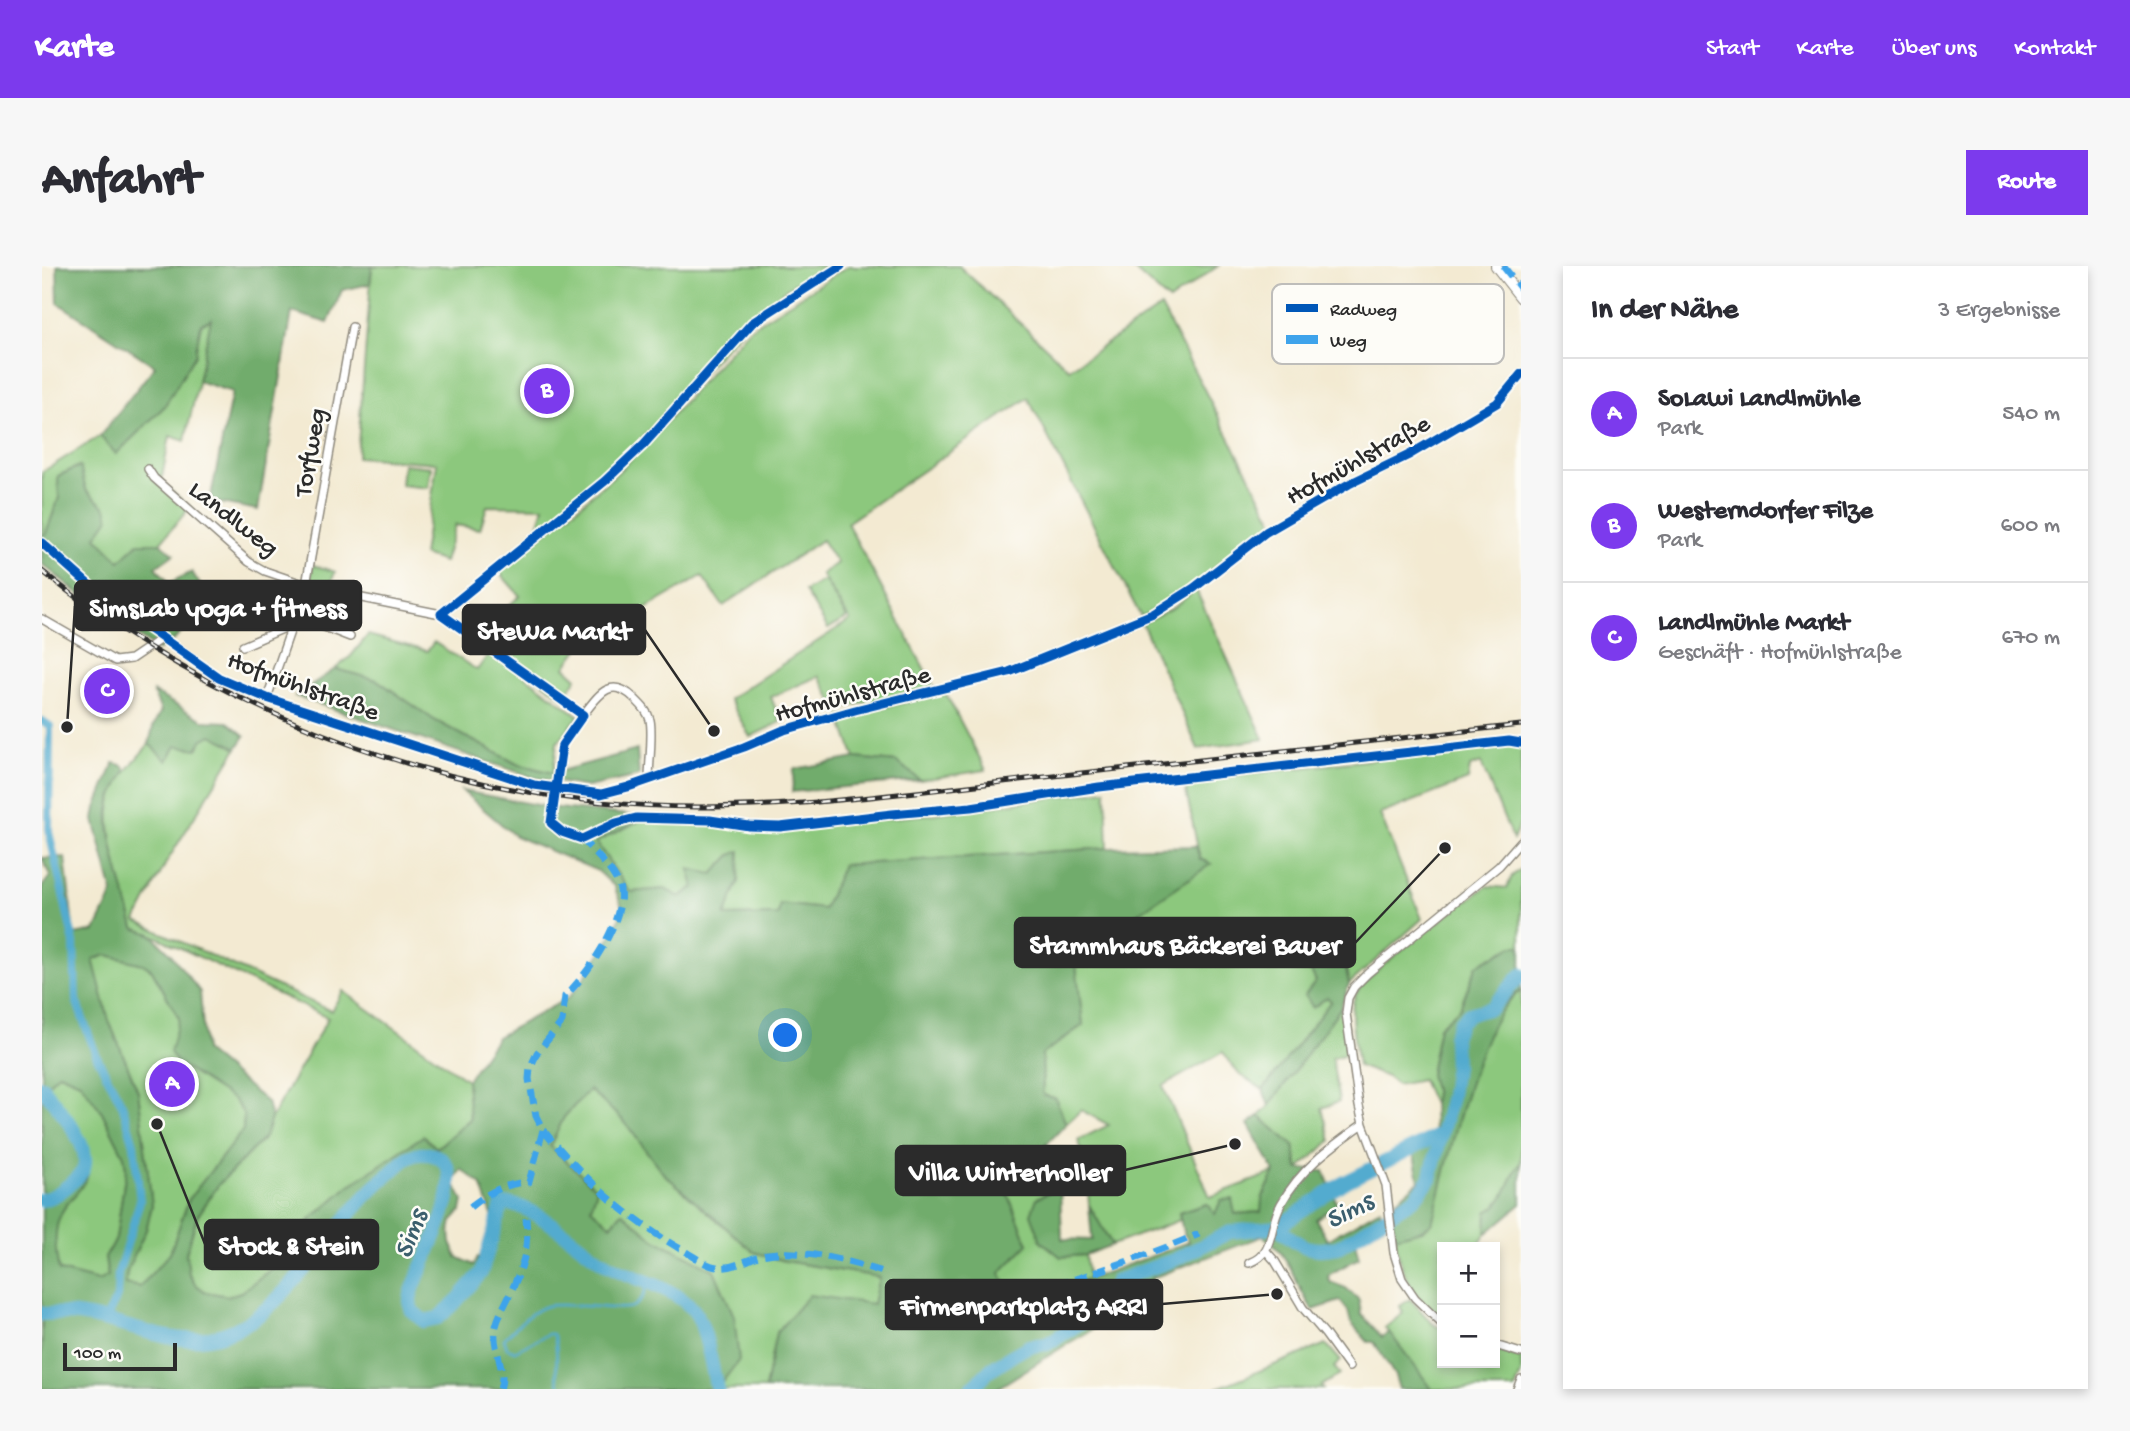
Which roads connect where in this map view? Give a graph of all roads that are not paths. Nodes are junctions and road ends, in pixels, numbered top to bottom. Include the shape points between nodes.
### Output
1 (1496, 266) edge
2 (1521, 298) edge
3 (352, 327) dead end
4 (1521, 374) edge
5 (148, 469) dead end
6 (547, 529) dead end
7 (42, 543) edge
8 (306, 584) junction
9 (441, 614) junction
10 (42, 619) edge
11 (295, 620) junction
12 (351, 637) dead end
13 (162, 638) junction
14 (243, 646) dead end
15 (267, 698) junction
16 (649, 780) junction
17 (1521, 841) edge
18 (1363, 1124) junction
19 (1267, 1252) junction
20 (1249, 1263) dead end
21 (1437, 1320) edge
22 (1500, 1347) edge
23 (1521, 1353) edge
24 (1349, 1367) dead end
25 (1521, 1379) edge
26 (1517, 1389) edge

1 - 2 main road
3 - 8 street, Torfweg
4 - 16 street, Hofmühlstraße via 1497,403 1266,532 1153,614 1009,672 784,730
5 - 8 street, Landlweg via 249,562
6 - 9 street
7 - 13 street, Hofmühlstraße via 97,592
8 - 9 street, Landlweg
8 - 11 street, Torfweg
9 - 16 street via 583,715 604,690 618,688 628,693 650,722
10 - 13 street via 115,661 131,659
11 - 12 street
11 - 14 street
11 - 15 street, Torfweg
13 - 15 street, Hofmühlstraße via 219,678
15 - 16 street, Hofmühlstraße via 534,785 601,794
17 - 18 street via 1499,866 1354,987 1346,1013
18 - 19 street via 1300,1176 1279,1207
18 - 21 street via 1386,1185 1394,1253 1402,1279
19 - 20 street
19 - 24 street
22 - 23 street
25 - 26 street

